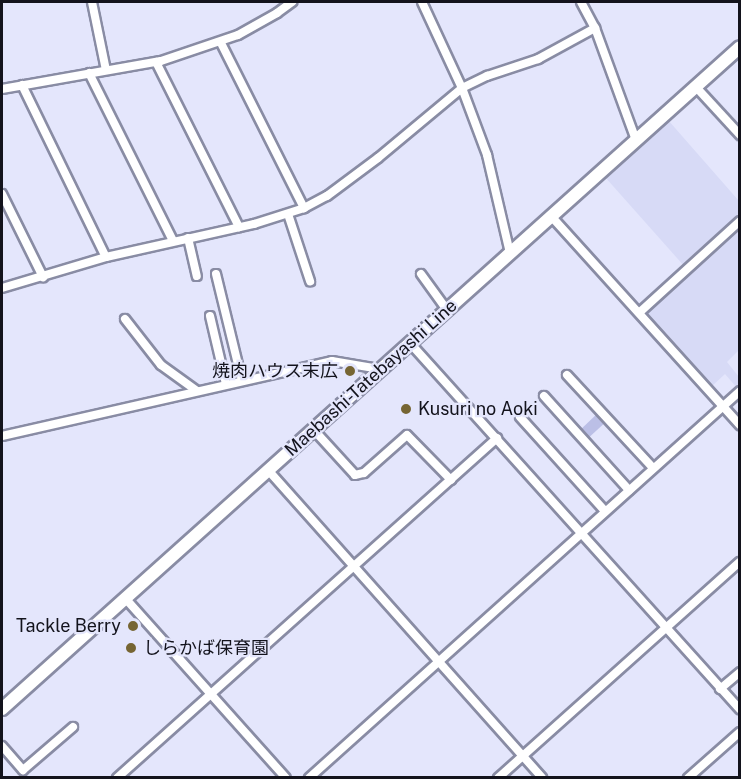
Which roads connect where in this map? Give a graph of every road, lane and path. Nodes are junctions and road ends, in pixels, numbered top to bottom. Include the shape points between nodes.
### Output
1 (92, 2) edge
2 (292, 2) edge
3 (422, 2) edge
4 (581, 2) edge
5 (594, 28) junction
6 (221, 43) junction
7 (740, 47) edge
8 (156, 62) junction
9 (106, 70) junction
10 (89, 73) junction
11 (22, 86) junction
12 (695, 86) junction
13 (462, 88) junction
14 (2, 89) edge
15 (740, 135) edge
16 (636, 140) junction
17 (2, 194) edge
18 (304, 208) junction
19 (288, 214) junction
20 (551, 216) junction
21 (740, 221) edge
22 (238, 227) junction
23 (188, 238) junction
24 (173, 241) junction
25 (510, 253) junction
26 (106, 257) junction
27 (216, 274) dead end
28 (421, 274) dead end
29 (197, 276) dead end
30 (43, 277) junction
31 (310, 281) dead end
32 (2, 288) edge
33 (447, 310) junction
34 (640, 312) junction
35 (210, 316) dead end
36 (125, 319) dead end
37 (410, 343) junction
38 (380, 369) junction
39 (567, 375) dead end
40 (242, 381) junction
41 (226, 384) junction
42 (197, 391) junction
43 (740, 391) edge
44 (544, 396) dead end
45 (723, 406) junction
46 (520, 417) dead end
47 (740, 424) edge
48 (313, 429) junction
49 (2, 436) edge
50 (497, 438) junction
51 (653, 468) junction
52 (268, 470) junction
53 (451, 480) junction
54 (629, 490) junction
55 (605, 511) junction
56 (581, 533) junction
57 (740, 562) edge
58 (354, 567) junction
59 (125, 598) junction
60 (665, 628) junction
61 (439, 661) junction
62 (740, 672) edge
63 (720, 689) junction
64 (212, 694) junction
65 (2, 709) edge
66 (740, 709) edge
67 (73, 727) dead end
68 (740, 732) edge
69 (2, 746) edge
70 (522, 756) junction
71 (117, 777) edge
72 (286, 777) edge
73 (309, 777) edge
74 (498, 777) edge
75 (542, 777) edge
76 (688, 777) edge

1 - 9 street
2 - 6 street
3 - 13 street
4 - 5 street
5 - 13 street via 545,56
5 - 16 street
6 - 8 street
6 - 18 street
7 - 12 main road, Maebashi-Tatebayashi Line
8 - 9 street
8 - 22 street
9 - 10 street
10 - 11 street
10 - 24 street
11 - 14 street
11 - 26 street
12 - 15 street
12 - 16 main road, Maebashi-Tatebayashi Line
13 - 18 street via 378,158
13 - 25 street via 487,155
16 - 20 main road, Maebashi-Tatebayashi Line
17 - 30 street
18 - 19 street
19 - 22 street
19 - 31 street
20 - 25 main road, Maebashi-Tatebayashi Line
20 - 34 street
21 - 34 street
22 - 23 street
23 - 24 street
23 - 29 street
24 - 26 street
25 - 33 main road, Maebashi-Tatebayashi Line
26 - 30 street
27 - 40 street
28 - 33 street
30 - 32 street
33 - 37 main road, Maebashi-Tatebayashi Line
34 - 45 street
35 - 41 street
36 - 42 street via 161,365
37 - 38 main road, Maebashi-Tatebayashi Line
37 - 50 street
38 - 40 street via 332,361
38 - 48 main road, Maebashi-Tatebayashi Line
39 - 51 street
40 - 41 street
41 - 42 street
42 - 49 street
43 - 45 street
44 - 54 street
45 - 47 street
45 - 51 street
46 - 55 street
48 - 52 main road, Maebashi-Tatebayashi Line
48 - 53 street via 355,475 364,473 407,435
50 - 53 street
50 - 56 street
51 - 54 street
52 - 58 street
52 - 59 main road, Maebashi-Tatebayashi Line
53 - 58 street
54 - 55 street
55 - 56 street
56 - 60 street
56 - 61 street
57 - 60 street
58 - 61 street
58 - 64 street
59 - 64 street
59 - 65 main road, Maebashi-Tatebayashi Line
60 - 63 street
60 - 70 street
61 - 70 street
61 - 73 street
62 - 63 street
63 - 66 street
64 - 71 street
64 - 72 street
67 - 69 street via 23,770
68 - 76 street
70 - 74 street
70 - 75 street

